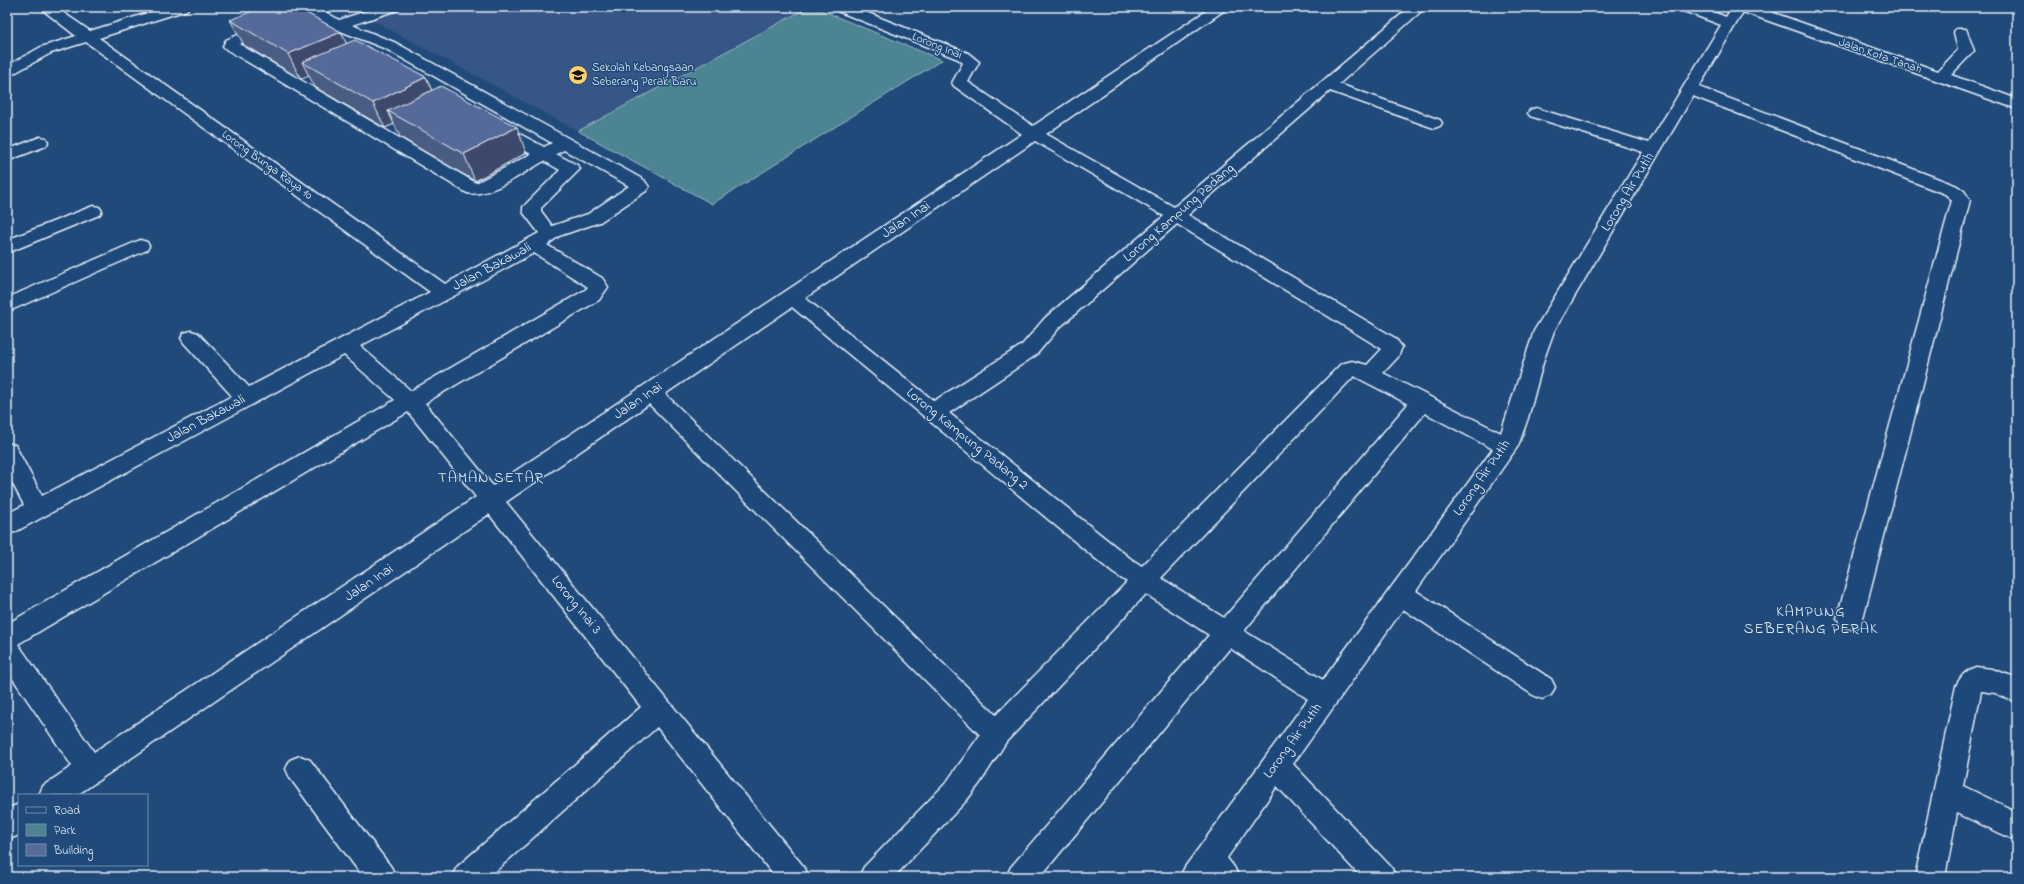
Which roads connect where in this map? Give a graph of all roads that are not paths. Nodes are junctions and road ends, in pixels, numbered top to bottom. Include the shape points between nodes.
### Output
1 (182, 7) edge
2 (392, 7) edge
3 (840, 7) edge
4 (1222, 7) edge
5 (1419, 7) edge
6 (1686, 7) edge
7 (52, 8) edge
8 (1737, 12) edge
9 (298, 15) edge
10 (1961, 32) dead end
11 (339, 34) junction
12 (88, 37) junction
13 (390, 46) junction
14 (373, 54) edge
15 (7, 72) edge
16 (1941, 77) junction
17 (1328, 85) junction
18 (1690, 89) junction
19 (2017, 104) edge
20 (1536, 113) dead end
21 (485, 121) edge
22 (1434, 123) dead end
23 (1034, 134) junction
24 (40, 142) dead end
25 (564, 143) junction
26 (1653, 150) junction
27 (544, 154) junction
28 (7, 156) edge
29 (93, 211) dead end
30 (1176, 216) junction
31 (541, 240) junction
32 (140, 246) dead end
33 (7, 247) edge
34 (445, 292) junction
35 (792, 297) junction
36 (7, 306) edge
37 (191, 338) dead end
38 (346, 345) junction
39 (1369, 375) junction
40 (650, 392) junction
41 (247, 398) junction
42 (410, 400) junction
43 (1422, 402) junction
44 (934, 412) junction
45 (1507, 446) junction
46 (7, 450) edge
47 (492, 500) junction
48 (37, 509) junction
49 (7, 525) edge
50 (1144, 580) junction
51 (1400, 594) junction
52 (1850, 618) dead end
53 (1227, 633) junction
54 (7, 637) edge
55 (7, 649) edge
56 (1542, 687) dead end
57 (2017, 691) edge
58 (1326, 696) junction
59 (659, 709) junction
60 (996, 733) junction
61 (1276, 765) junction
62 (300, 769) dead end
63 (90, 770) junction
64 (1947, 793) junction
65 (55, 794) edge
66 (18, 819) edge
67 (7, 826) edge
68 (2017, 827) edge
69 (1209, 871) edge
70 (381, 877) edge
71 (468, 877) edge
72 (794, 877) edge
73 (874, 877) edge
74 (1021, 877) edge
75 (1381, 877) edge
76 (1930, 877) edge

1 - 12 street
2 - 11 street
3 - 23 street, Lorong Inai via 968,59 971,62 961,80 961,86
4 - 23 street, Jalan Inai
5 - 17 street, Lorong Kampung Padang
6 - 8 street, Jalan Kota Tanah
7 - 12 street, Lorong Bunga Raya 10
8 - 16 street, Jalan Kota Tanah
8 - 18 street, Lorong Air Putih
9 - 11 street, Jalan Bakawali
9 - 27 street via 230,44 307,84 391,134 475,190
10 - 16 street via 1966,51
11 - 13 street, Jalan Bakawali
12 - 15 street via 40,53
12 - 34 street, Lorong Bunga Raya 10
13 - 14 street
13 - 25 street, Jalan Bakawali via 465,96
16 - 19 street, Jalan Kota Tanah
17 - 22 street
17 - 30 street, Lorong Kampung Padang
18 - 26 street, Lorong Air Putih
18 - 52 street via 1951,190 1962,200
20 - 26 street
21 - 27 street
23 - 30 street
23 - 35 street, Jalan Inai
24 - 28 street
25 - 27 street
25 - 31 street, Jalan Bakawali via 638,184 640,188 594,218
26 - 45 street, Lorong Air Putih via 1544,331
27 - 31 street via 571,170 532,207
29 - 33 street
30 - 39 street via 1391,345 1391,352
30 - 44 street, Lorong Kampung Padang via 1060,316 1029,350
31 - 34 street, Jalan Bakawali
31 - 42 street via 595,282 598,287 592,295
32 - 36 street
34 - 38 street, Jalan Bakawali
35 - 40 street, Jalan Inai
35 - 44 street, Lorong Kampung Padang 2
37 - 41 street
38 - 41 street, Jalan Bakawali
38 - 42 street, Lorong Inai 3
39 - 43 street
39 - 50 street via 1355,368 1348,369
40 - 47 street, Jalan Inai
40 - 60 street
41 - 48 street, Jalan Bakawali
42 - 47 street, Lorong Inai 3
42 - 54 street
43 - 45 street
43 - 53 street
44 - 50 street, Lorong Kampung Padang 2 via 1122,566
45 - 51 street, Lorong Air Putih
46 - 48 street
47 - 59 street, Lorong Inai 3
47 - 63 street, Jalan Inai
48 - 49 street, Jalan Bakawali
50 - 53 street, Lorong Kampung Padang 2
50 - 60 street
51 - 56 street
51 - 58 street, Lorong Air Putih
53 - 58 street, Lorong Kampung Padang 2
53 - 74 street
55 - 63 street
57 - 64 street via 1987,679 1976,679 1969,686
58 - 61 street, Lorong Air Putih
59 - 71 street
59 - 72 street, Lorong Inai 3
60 - 73 street via 956,792
61 - 69 street, Lorong Air Putih
61 - 75 street
62 - 70 street
63 - 65 street, Jalan Inai
64 - 68 street
64 - 76 street
66 - 67 street

